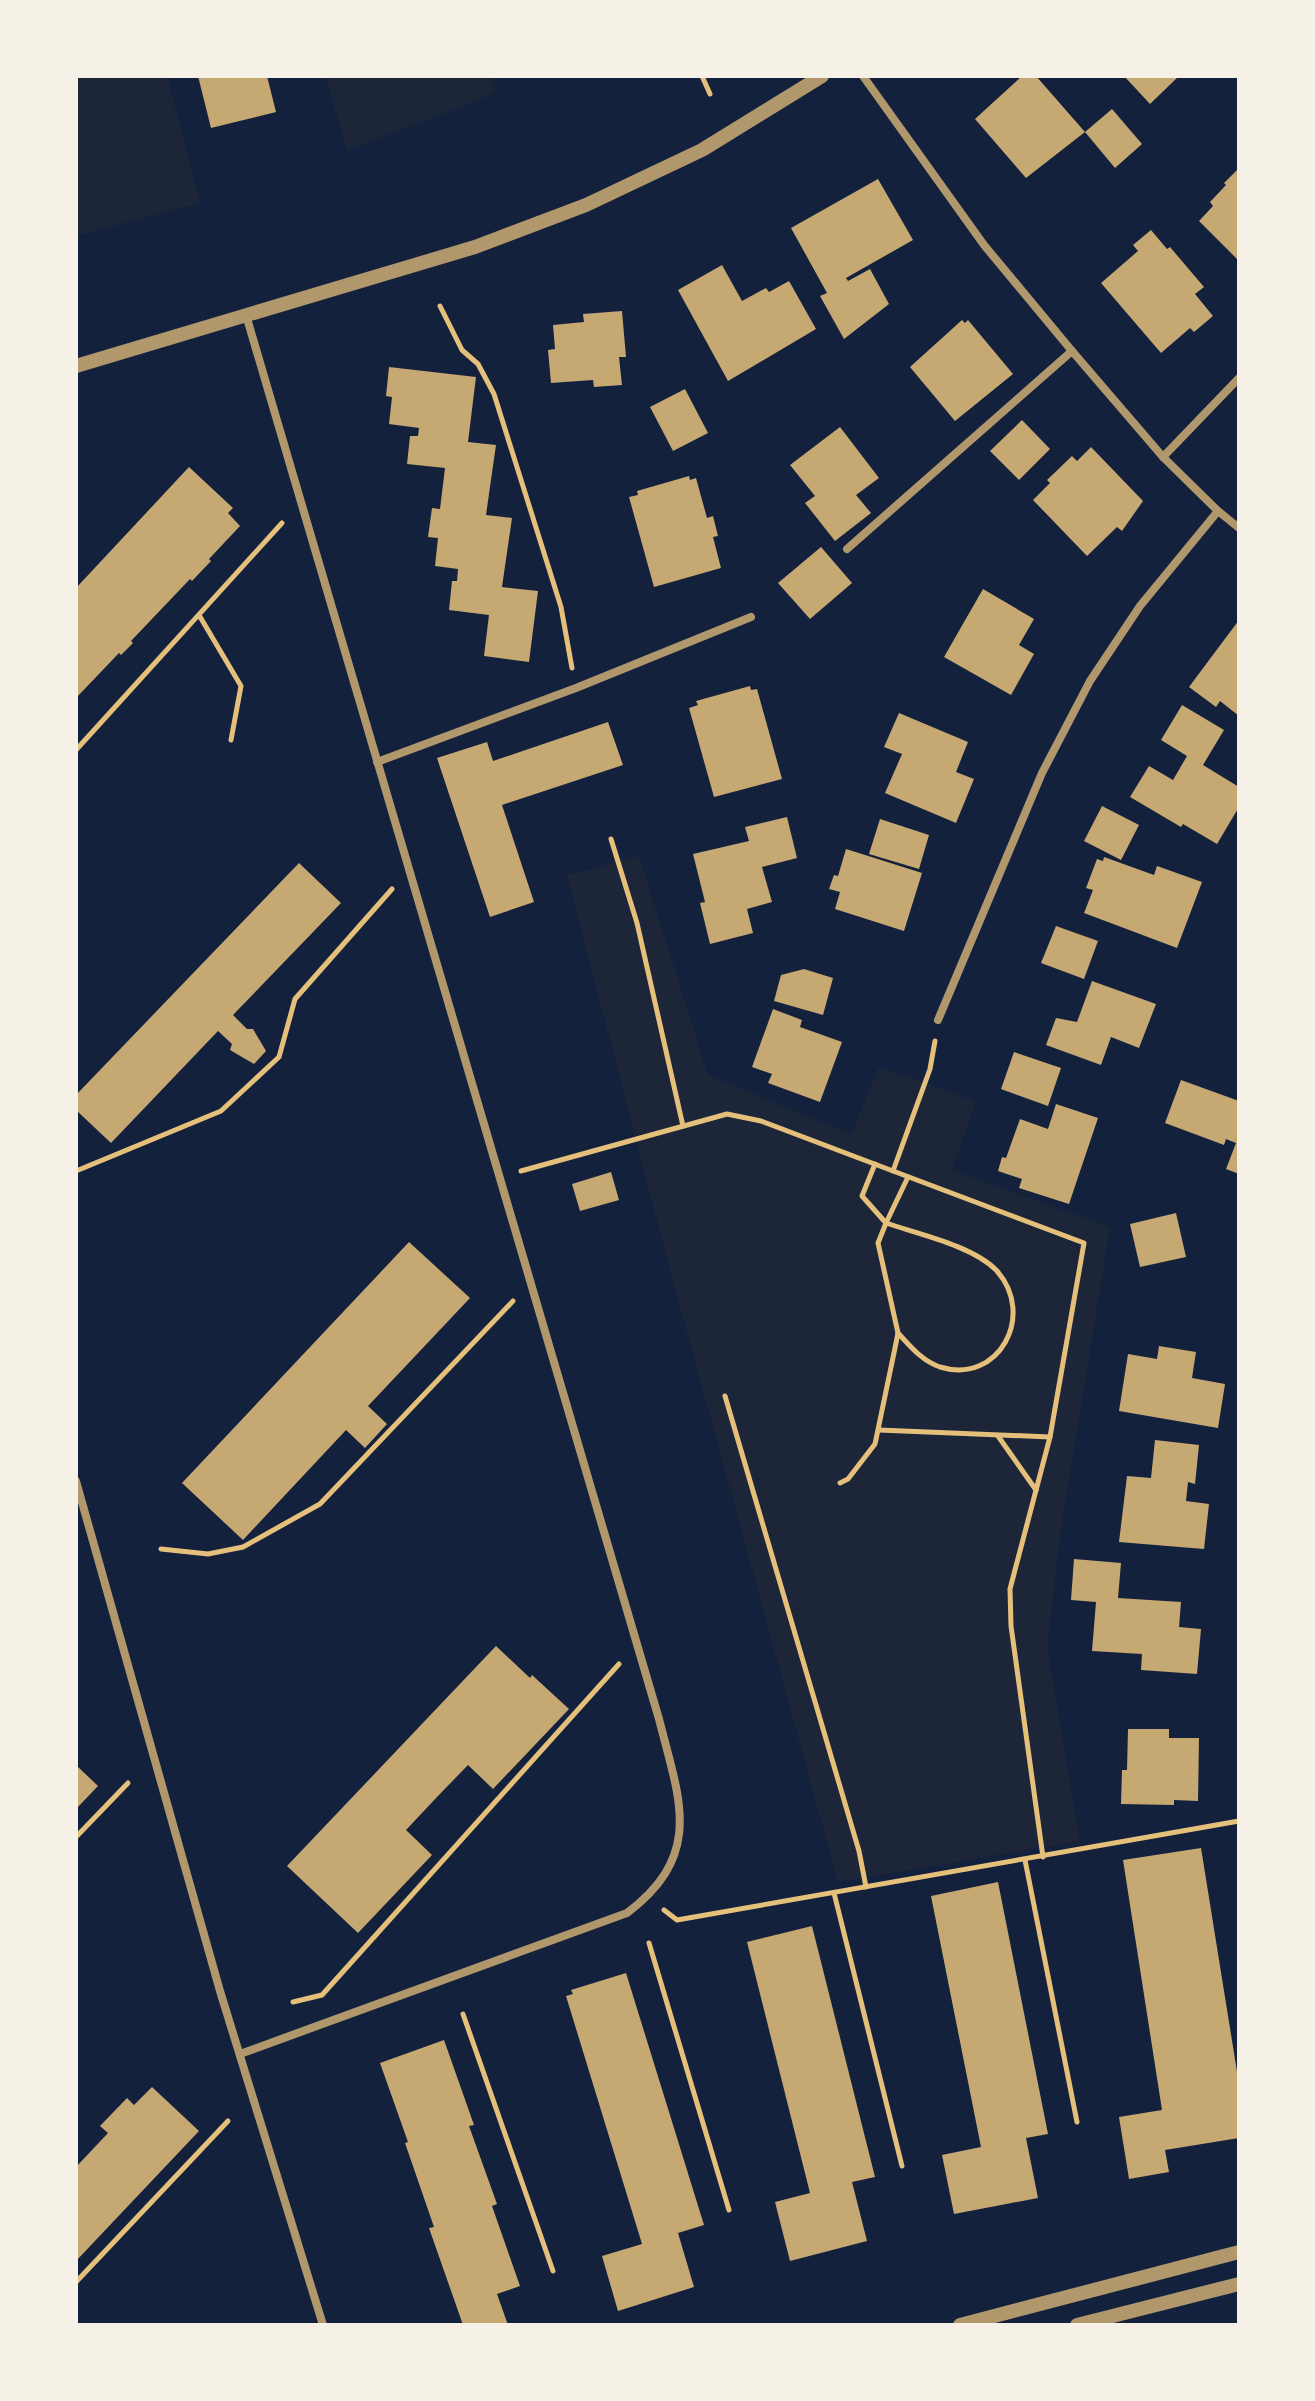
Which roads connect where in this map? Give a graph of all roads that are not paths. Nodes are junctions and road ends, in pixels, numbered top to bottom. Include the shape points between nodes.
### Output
1 (822, 76) edge
2 (863, 76) edge
3 (246, 315) junction
4 (1072, 351) junction
5 (76, 366) edge
6 (1239, 378) edge
7 (1163, 457) junction
8 (1218, 511) junction
9 (1239, 528) edge
10 (847, 549) dead end
11 (751, 617) dead end
12 (377, 762) junction
13 (938, 1020) dead end
14 (76, 1481) edge
15 (240, 2054) junction
16 (1239, 2252) edge
17 (1239, 2284) edge
18 (323, 2325) edge
19 (960, 2325) edge
20 (1077, 2325) edge

1 - 3 street via 702,150 586,205 475,247
2 - 4 street via 984,245
3 - 5 street
3 - 12 street
4 - 7 street
4 - 10 street
6 - 7 street
7 - 8 street
8 - 9 street
8 - 13 street via 1140,606 1090,681 1042,773
11 - 12 street
12 - 15 street via 636,1644 680,1802 681,1827 666,1874 627,1913
14 - 15 street
15 - 18 street
16 - 19 street
17 - 20 street

